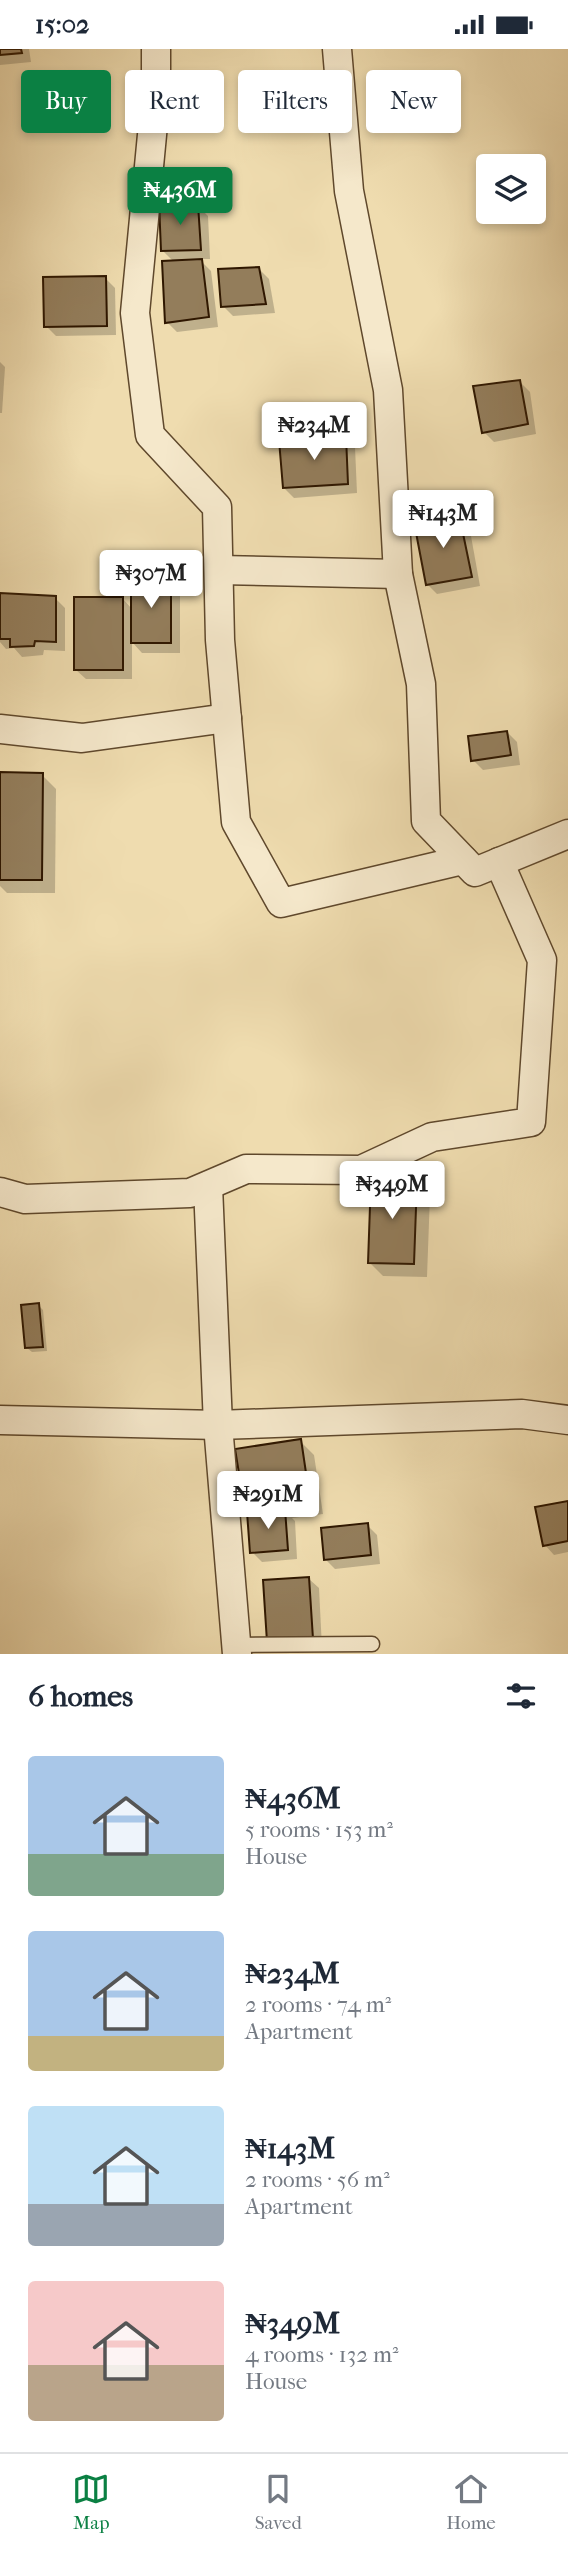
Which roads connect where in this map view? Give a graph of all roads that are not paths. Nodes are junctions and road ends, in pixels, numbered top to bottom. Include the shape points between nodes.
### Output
1 (156, 49) edge
2 (337, 49) edge
3 (219, 570) junction
4 (398, 574) junction
5 (227, 718) junction
6 (0, 729) edge
7 (568, 834) edge
8 (463, 860) junction
9 (499, 862) junction
10 (208, 1185) junction
11 (0, 1192) edge
12 (0, 1420) edge
13 (568, 1420) edge
14 (218, 1425) junction
15 (372, 1644) dead end
16 (237, 1649) edge

1 - 3 street via 135,313 150,435 218,507
2 - 4 street via 349,191 388,390
3 - 4 street
3 - 5 street
4 - 8 street via 421,684 426,821
5 - 6 street via 82,738
5 - 8 street via 236,822 281,903
7 - 9 street
8 - 9 street via 475,872
9 - 10 street via 542,960 531,1122 432,1137 361,1170 246,1169
10 - 11 street via 190,1193 25,1199
10 - 14 street
12 - 14 street
13 - 14 street via 522,1414
14 - 16 street
15 - 16 lane

